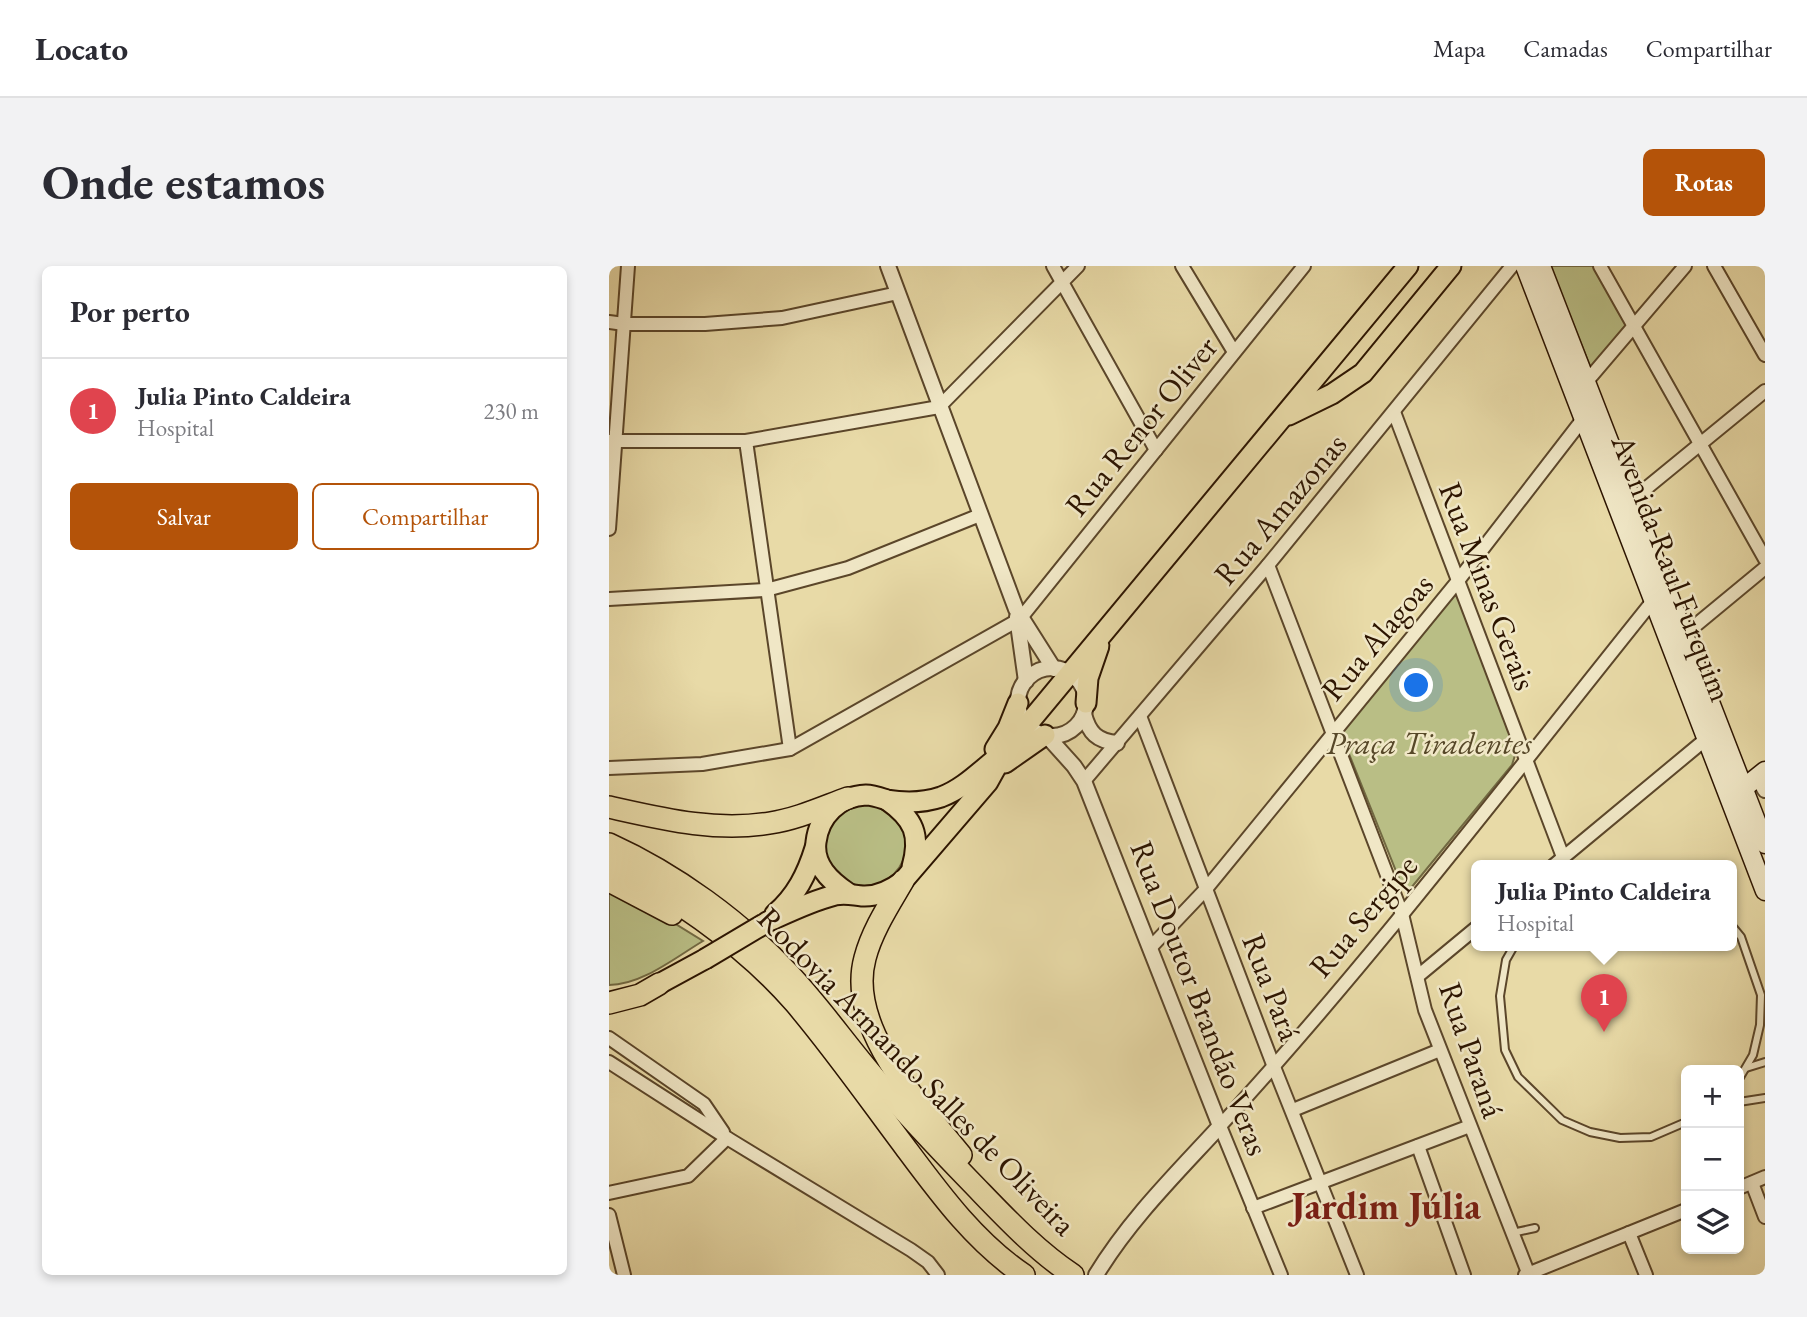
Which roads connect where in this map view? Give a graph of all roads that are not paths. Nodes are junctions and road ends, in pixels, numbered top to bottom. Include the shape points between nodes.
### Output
1 (628, 266) edge
2 (888, 266) edge
3 (1053, 266) edge
4 (1078, 266) edge
5 (1182, 266) edge
6 (1304, 266) edge
7 (1408, 266) edge
8 (1451, 266) edge
9 (1511, 266) edge
10 (1525, 266) edge
11 (1541, 266) edge
12 (1600, 266) edge
13 (1685, 266) edge
14 (1714, 266) edge
15 (1062, 282) junction
16 (898, 293) junction
17 (609, 322) edge
18 (624, 324) junction
19 (1634, 327) junction
20 (1234, 352) junction
21 (1765, 355) edge
22 (1580, 389) junction
23 (1765, 391) edge
24 (939, 407) junction
25 (1394, 412) junction
26 (1282, 419) junction
27 (1583, 419) junction
28 (612, 441) edge
29 (746, 441) junction
30 (1700, 444) junction
31 (1156, 450) junction
32 (1625, 506) junction
33 (980, 515) junction
34 (609, 530) edge
35 (1765, 559) edge
36 (1268, 565) junction
37 (1765, 568) edge
38 (1152, 573) junction
39 (1457, 582) junction
40 (1665, 586) junction
41 (766, 590) junction
42 (609, 599) edge
43 (1653, 601) junction
44 (1018, 616) junction
45 (1111, 624) junction
46 (1677, 640) junction
47 (1060, 670) junction
48 (1026, 681) junction
49 (1018, 703) junction
50 (1085, 709) junction
51 (1140, 716) junction
52 (1027, 725) junction
53 (1332, 733) junction
54 (1046, 736) junction
55 (1706, 739) junction
56 (1117, 743) junction
57 (790, 749) junction
58 (1527, 760) junction
59 (609, 768) edge
60 (982, 777) junction
61 (1763, 778) edge
62 (1084, 781) junction
63 (1736, 794) junction
64 (848, 798) junction
65 (887, 800) junction
66 (609, 807) edge
67 (1753, 815) edge
68 (609, 844) edge
69 (1765, 844) edge
70 (815, 847) junction
71 (1563, 857) junction
72 (1560, 860) edge
73 (609, 862) edge
74 (907, 875) junction
75 (609, 881) edge
76 (1206, 889) junction
77 (1765, 891) edge
78 (848, 893) junction
79 (1402, 914) junction
80 (765, 923) junction
81 (1471, 932) edge
82 (1737, 932) edge
83 (1151, 947) junction
84 (1511, 951) edge
85 (1418, 976) junction
86 (774, 982) junction
87 (659, 984) junction
88 (609, 991) edge
89 (1761, 995) junction
90 (1765, 1002) edge
91 (609, 1003) edge
92 (609, 1038) edge
93 (1440, 1051) junction
94 (609, 1062) edge
95 (1765, 1062) edge
96 (1274, 1067) junction
97 (1746, 1068) junction
98 (1744, 1071) edge
99 (1765, 1098) edge
100 (1744, 1101) edge
101 (1293, 1110) junction
102 (1681, 1124) edge
103 (1220, 1126) junction
104 (1470, 1126) junction
105 (727, 1138) junction
106 (1418, 1146) junction
107 (1765, 1177) edge
108 (1321, 1183) junction
109 (1752, 1183) junction
110 (1744, 1186) edge
111 (609, 1193) edge
112 (1253, 1208) junction
113 (1681, 1212) edge
114 (609, 1215) edge
115 (1765, 1217) edge
116 (1014, 1227) junction
117 (1535, 1228) dead end
118 (1513, 1233) junction
119 (1629, 1233) junction
120 (612, 1242) edge
121 (1066, 1270) edge
122 (624, 1275) edge
123 (938, 1275) edge
124 (1024, 1275) edge
125 (1096, 1275) edge
126 (1281, 1275) edge
127 (1357, 1275) edge
128 (1464, 1275) edge
129 (1527, 1275) edge
130 (1646, 1275) edge

1 - 18 street
2 - 16 street
3 - 15 street
4 - 15 street
5 - 20 street
6 - 20 street, Rua Renor Oliver
7 - 26 main road
8 - 26 main road via 1363,373
9 - 25 street, Rua Amazonas
10 - 22 main road, Avenida Raul Furquim
11 - 22 main road, Avenida Raul Furquim
12 - 19 street
13 - 19 street
14 - 21 street
15 - 24 street
15 - 31 street
16 - 18 street via 782,318
16 - 24 street
17 - 18 street
18 - 28 street
19 - 22 street
19 - 30 street
20 - 31 street, Rua Renor Oliver
22 - 27 main road, Avenida Raul Furquim
22 - 32 main road, Avenida Raul Furquim
23 - 30 street
24 - 29 street
24 - 33 street
25 - 36 street, Rua Amazonas
25 - 39 street, Rua Minas Gerais
26 - 38 main road
27 - 32 main road, Avenida Raul Furquim
27 - 39 street, Rua Alagoas
28 - 29 street
28 - 34 street
29 - 41 street
30 - 32 street
30 - 35 street
31 - 44 street, Rua Renor Oliver
32 - 40 main road, Avenida Raul Furquim
32 - 43 main road, Avenida Raul Furquim
33 - 41 street via 848,568
33 - 44 street
36 - 51 street, Rua Amazonas
36 - 53 street, Rua Paraná
37 - 46 street
38 - 45 main road
38 - 47 main road
39 - 53 street, Rua Alagoas
39 - 58 street, Rua Minas Gerais
40 - 43 street, Rua Sergipe
40 - 46 main road, Avenida Raul Furquim
41 - 42 street
41 - 57 street
43 - 46 main road, Avenida Raul Furquim
43 - 58 street, Rua Sergipe
44 - 47 street
44 - 48 street
44 - 57 street
45 - 47 main road
45 - 50 main road via 1092,664
46 - 55 main road, Avenida Raul Furquim
46 - 63 main road, Avenida Raul Furquim
47 - 48 street via 1034,674
47 - 50 street via 1079,681
47 - 52 main road
48 - 49 street
49 - 52 street
49 - 60 main road
50 - 54 street via 1069,732
50 - 56 street via 1094,736
51 - 56 street, Rua Amazonas
51 - 76 street, Rua Pará
52 - 54 street, Rua Doutor Brandão Veras
52 - 60 main road
53 - 76 street, Rua Alagoas
53 - 79 street, Rua Paraná
54 - 60 main road
54 - 62 street, Rua Doutor Brandão Veras
55 - 63 main road, Avenida Raul Furquim
55 - 71 street
56 - 62 street, Rua Amazonas
57 - 59 street via 702,764
58 - 71 street, Rua Minas Gerais
58 - 79 street, Rua Sergipe
60 - 65 main road via 929,800
60 - 74 main road
61 - 63 main road
62 - 83 street, Rua Doutor Brandão Veras
63 - 67 main road, Avenida Raul Furquim
64 - 65 main road via 868,795
64 - 66 highway via 773,823 739,827 683,822
64 - 70 main road via 824,817
65 - 74 main road via 904,812 914,829 917,849
67 - 69 main road, Avenida Raul Furquim
67 - 77 main road, Avenida Raul Furquim
68 - 116 highway, Rodovia Armando Salles de Oliveira via 714,908 788,972 873,1076
70 - 78 main road via 831,882
70 - 80 main road via 798,889
71 - 72 street
73 - 86 highway, Rodovia Armando Salles de Oliveira via 694,914
74 - 78 main road via 891,890 877,895
74 - 116 highway via 864,960 863,1001 868,1021 917,1100
75 - 86 highway via 707,935
76 - 83 street, Rua Alagoas
76 - 96 street, Rua Pará
78 - 80 main road
79 - 85 street, Rua Paraná
79 - 96 street, Rua Sergipe
80 - 87 main road, bridge
81 - 85 street
82 - 89 lane
83 - 103 street, Rua Doutor Brandão Veras
84 - 102 lane via 1500,996 1505,1050 1518,1077 1562,1120 1590,1132 1620,1138 1651,1137
85 - 93 street, Rua Paraná
86 - 124 highway, Rodovia Armando Salles de Oliveira via 953,1211
87 - 88 highway
87 - 91 highway via 640,995
89 - 90 lane
89 - 97 lane via 1760,1025
92 - 105 street via 704,1104
93 - 101 street
93 - 104 street, Rua Paraná
94 - 105 street
95 - 97 lane
96 - 101 street, Rua Pará
96 - 103 street, Rua Sergipe
97 - 98 lane
99 - 100 lane
101 - 108 street, Rua Pará
103 - 112 street, Rua Doutor Brandão Veras
103 - 125 street, Rua Sergipe via 1117,1241
104 - 106 street
104 - 118 street, Rua Paraná
105 - 111 street via 688,1175
105 - 123 street via 911,1250
106 - 108 street
106 - 128 street
107 - 109 street
108 - 112 street
108 - 127 street, Rua Pará
109 - 110 street
109 - 115 street
112 - 126 street, Rua Doutor Brandão Veras
113 - 119 street
114 - 120 street
116 - 121 highway, Rodovia Armando Salles de Oliveira
117 - 118 lane
118 - 129 street, Rua Paraná
119 - 129 street
119 - 130 street
120 - 122 street

